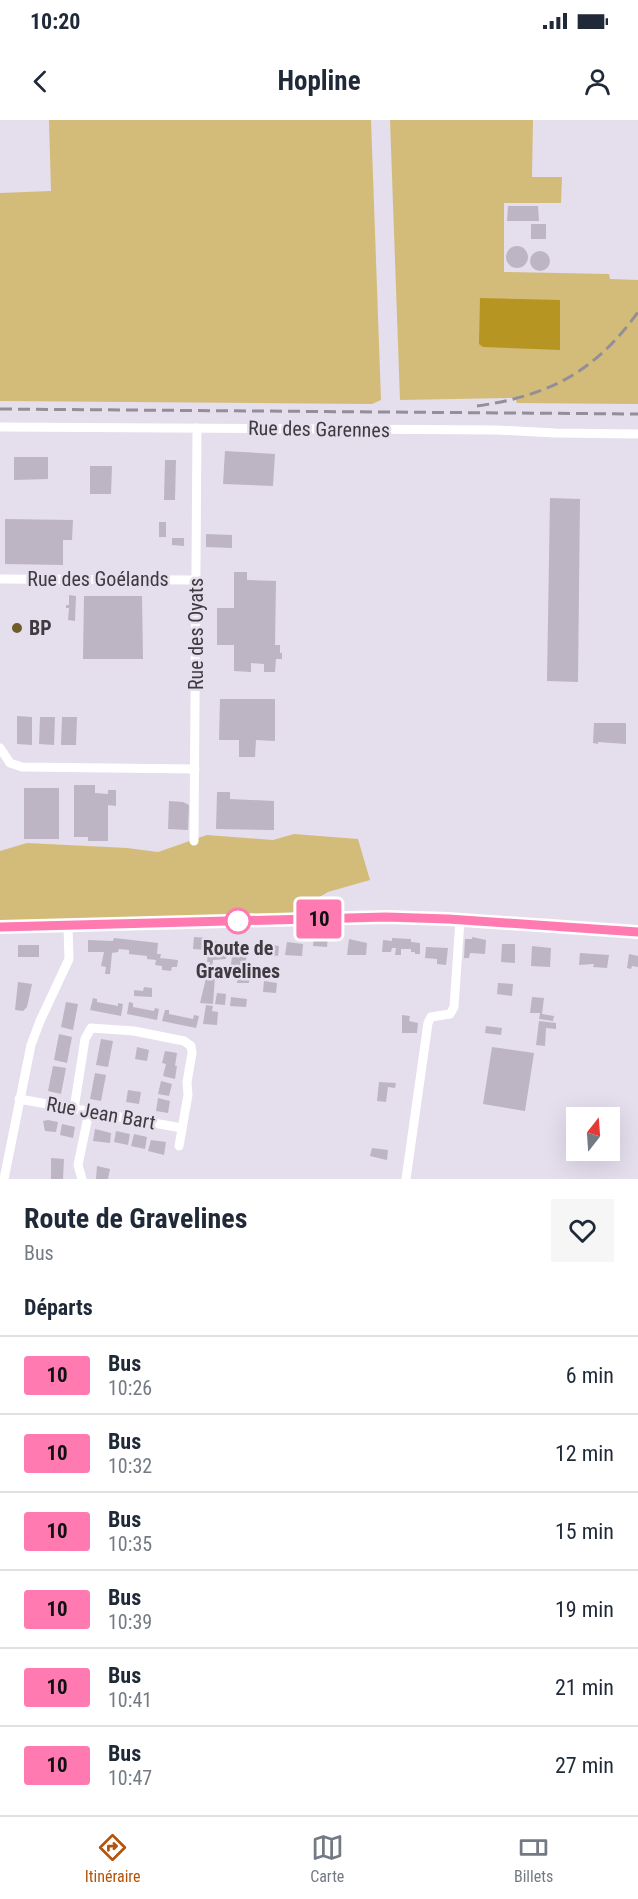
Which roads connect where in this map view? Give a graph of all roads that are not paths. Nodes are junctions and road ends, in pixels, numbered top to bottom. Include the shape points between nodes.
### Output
1 (0, 427) edge
2 (197, 428) junction
3 (638, 434) edge
4 (0, 579) edge
5 (196, 580) junction
6 (0, 748) edge
7 (195, 769) junction
8 (194, 841) dead end
9 (460, 920) junction
10 (68, 926) junction
11 (0, 927) edge
12 (638, 932) edge
13 (19, 1099) junction
14 (74, 1109) junction
15 (89, 1112) junction
16 (182, 1128) junction
17 (179, 1146) dead end
18 (4, 1179) edge
19 (81, 1179) edge
20 (406, 1179) edge

1 - 2 street, Rue des Garennes
2 - 3 street, Rue des Garennes
2 - 5 street, Rue des Oyats
4 - 5 street, Rue des Goélands
5 - 7 street, Rue des Oyats
6 - 7 street via 10,763 22,767
7 - 8 street, Rue des Oyats
9 - 10 main road via 371,917
9 - 12 main road
9 - 20 street via 454,1007 450,1014 434,1016 428,1023
10 - 11 main road
10 - 13 street via 69,959 33,1038
13 - 14 street, Rue Jean Bart
13 - 18 street
14 - 15 street, Rue Jean Bart
14 - 16 street via 89,1030 96,1027 134,1031 181,1040 191,1046
15 - 16 street, Rue Jean Bart
15 - 19 street via 78,1165
16 - 17 street

